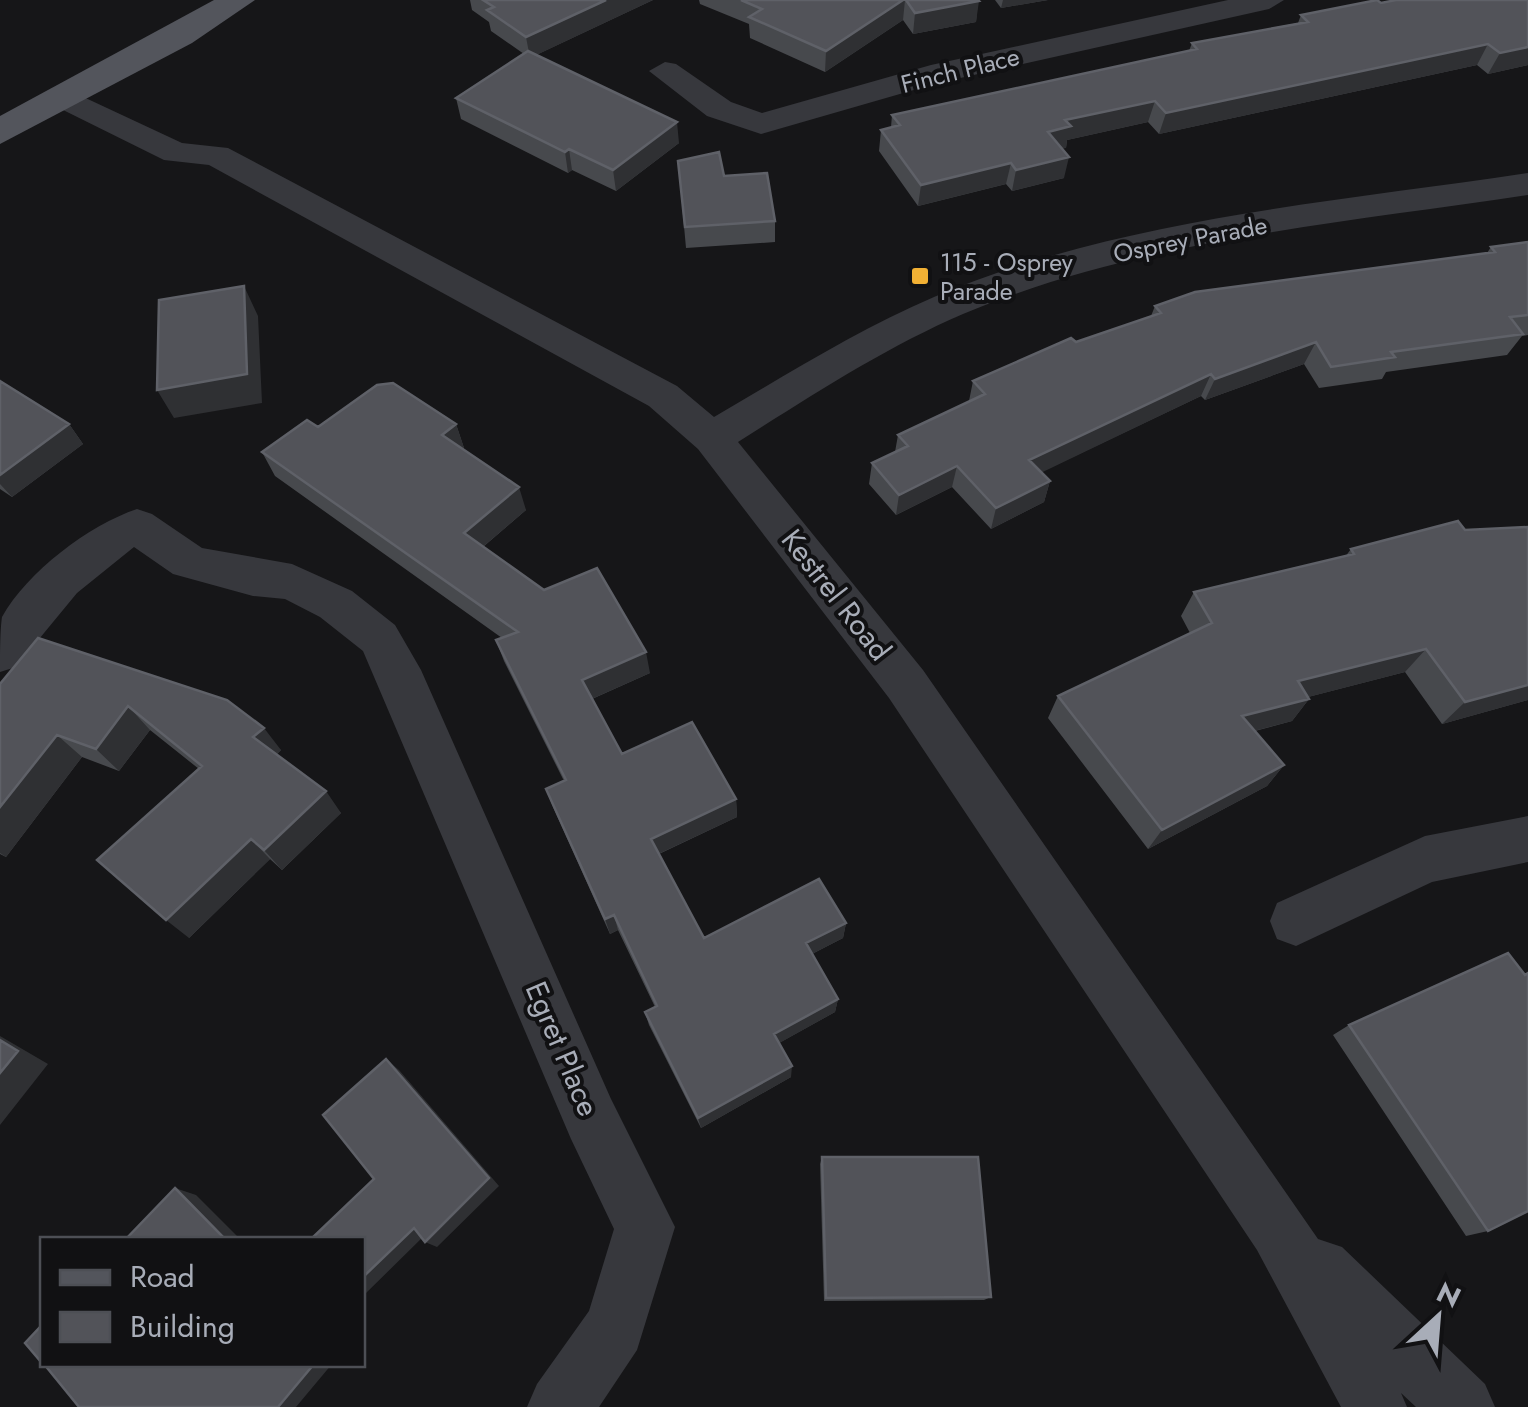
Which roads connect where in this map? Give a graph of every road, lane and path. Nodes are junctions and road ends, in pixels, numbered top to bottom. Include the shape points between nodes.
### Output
1 (188, 0) edge
2 (238, 0) edge
3 (1269, 0) edge
4 (665, 71) dead end
5 (77, 88) junction
6 (0, 132) edge
7 (1528, 184) edge
8 (712, 438) junction
9 (0, 653) edge
10 (1528, 839) edge
11 (1296, 921) dead end
12 (1278, 1228) junction
13 (560, 1407) edge
14 (1374, 1407) edge
15 (1462, 1407) edge

1 - 5 main road via 136,34
2 - 5 main road via 165,46
3 - 4 street, Finch Place via 931,75 762,124 719,109
5 - 6 main road
5 - 8 street, Kestrel Road via 176,153 216,155 663,396
7 - 8 street, Osprey Parade via 1198,234 1032,275 879,337
8 - 12 street, Kestrel Road via 906,684
9 - 13 street, Egret Place via 72,567 102,541 136,526 189,562 292,582 336,604 379,638 645,1227 614,1328
10 - 11 street via 1425,860
12 - 14 street, Kestrel Road
12 - 15 street, Kestrel Road

